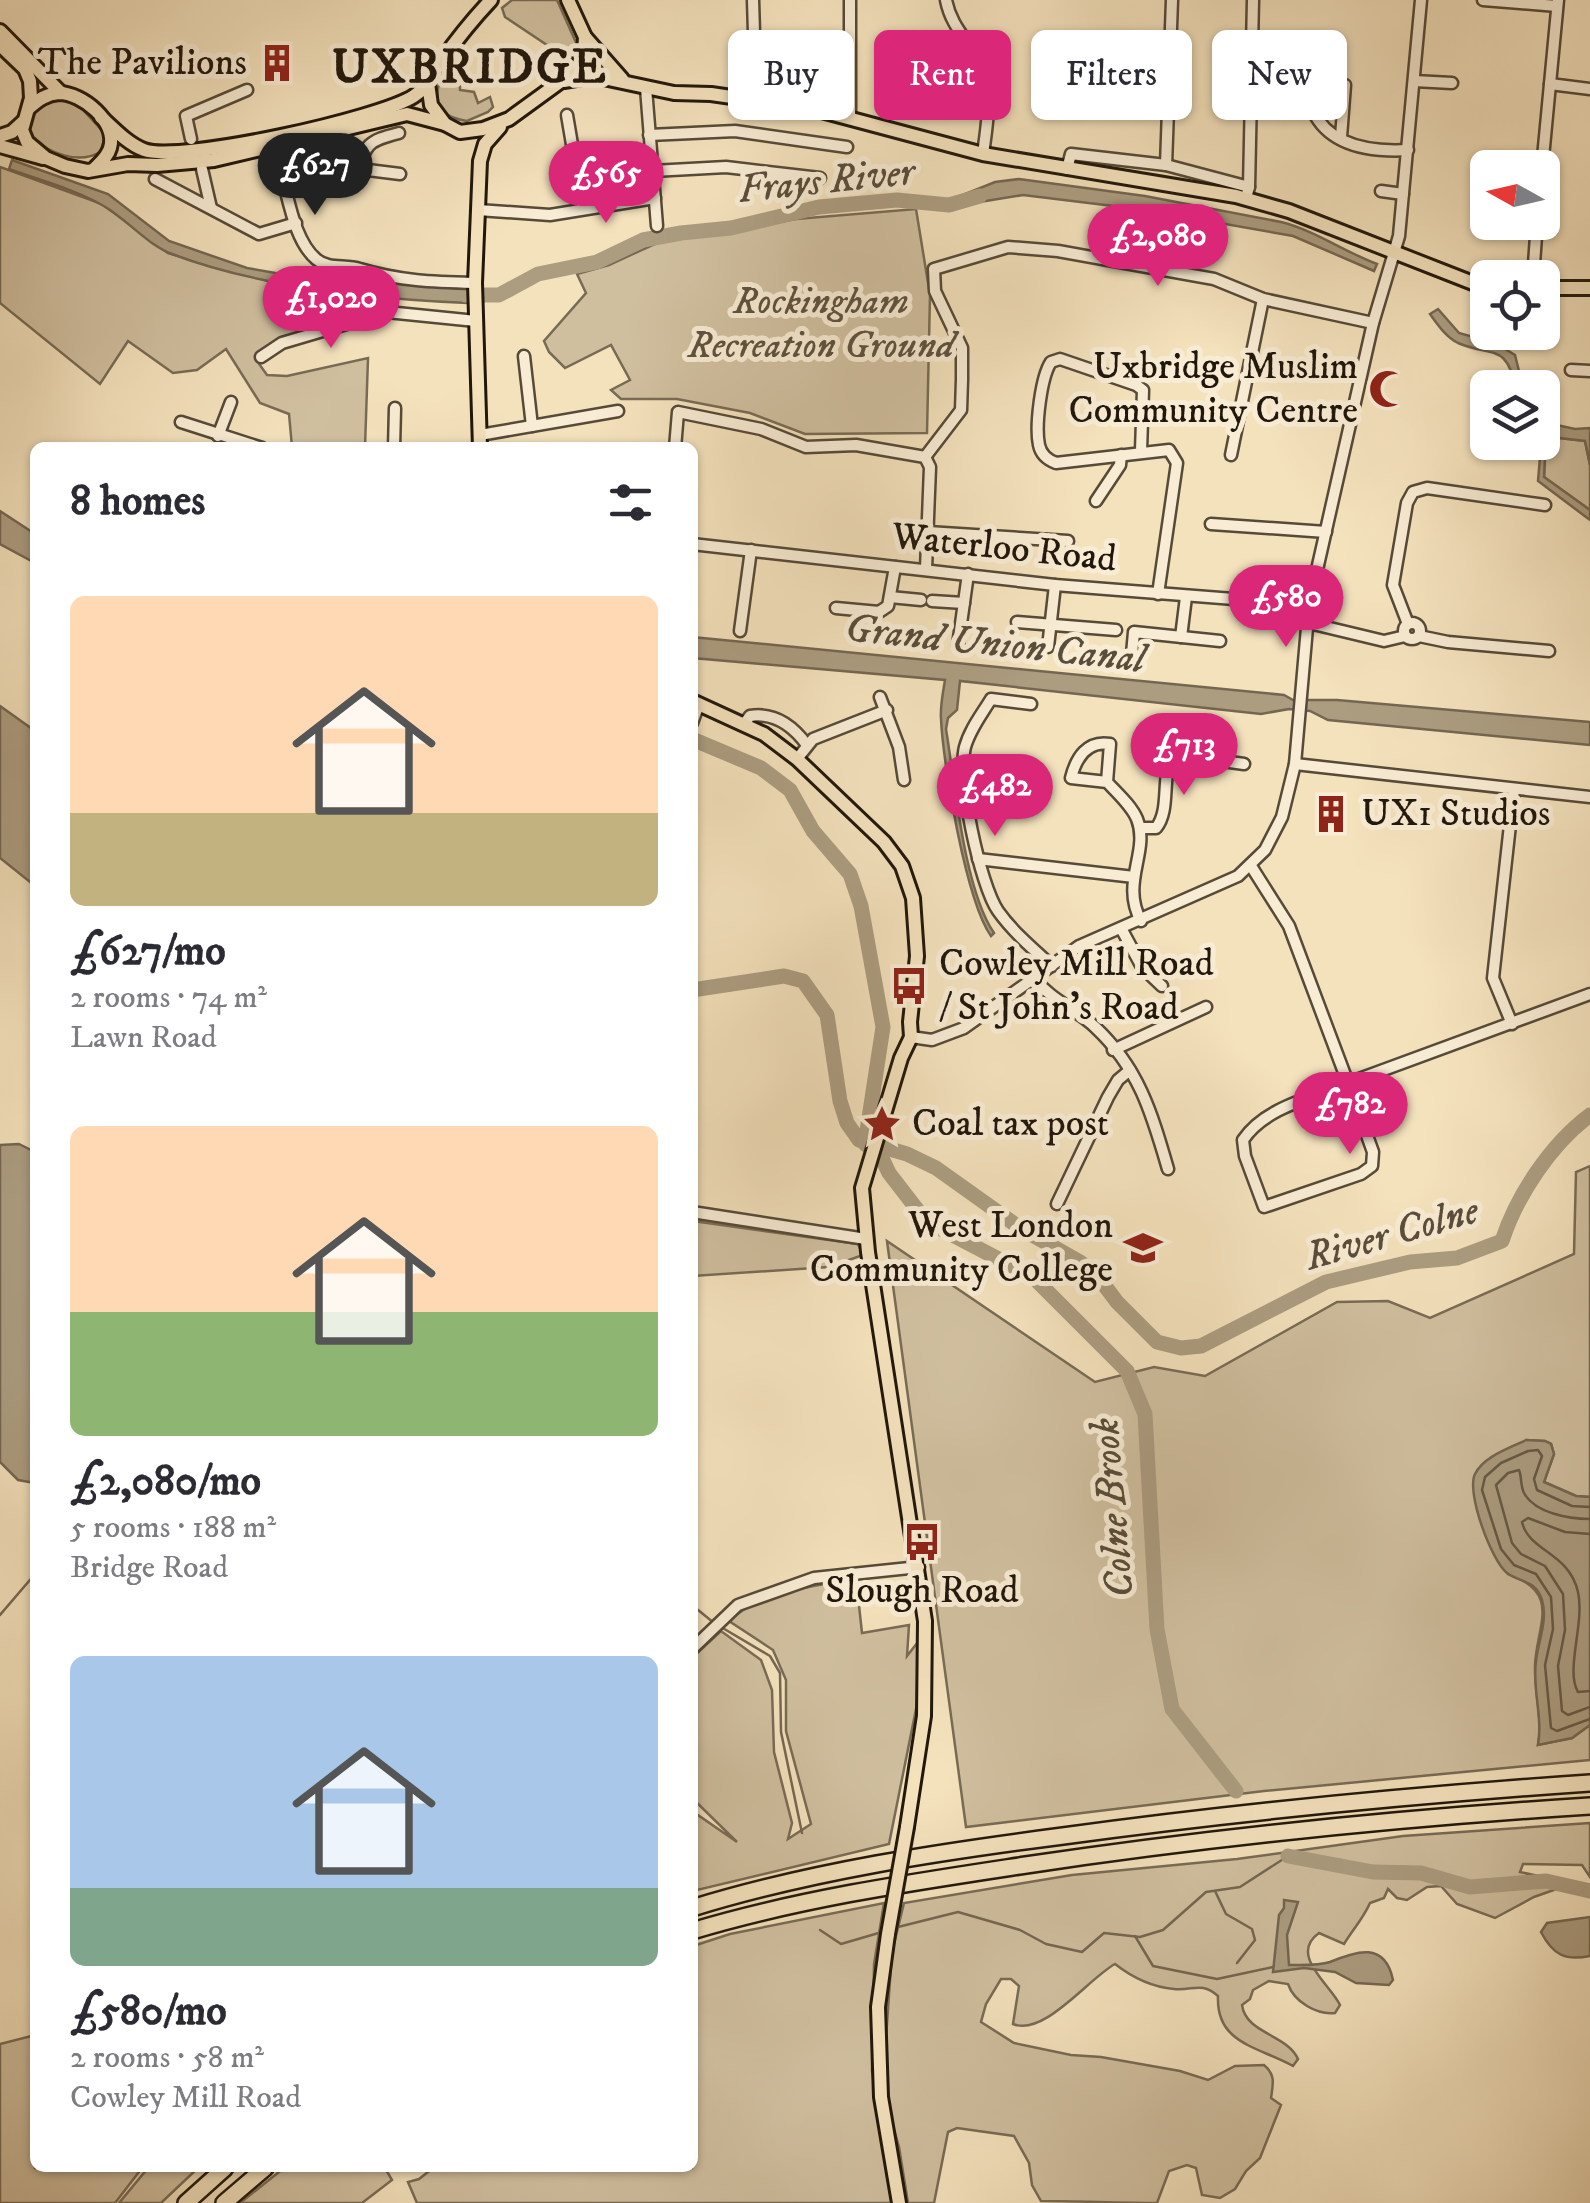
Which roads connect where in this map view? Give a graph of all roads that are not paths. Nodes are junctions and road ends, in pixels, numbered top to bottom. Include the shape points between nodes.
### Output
1 (568, 0) edge
2 (753, 0) edge
3 (850, 0) edge
4 (946, 0) edge
5 (1172, 0) edge
6 (1253, 0) edge
7 (1421, 0) edge
8 (1483, 0) edge
9 (485, 2) edge
10 (1558, 3) edge
11 (754, 30) edge
12 (850, 30) edge
13 (0, 31) edge
14 (585, 37) junction
15 (0, 46) edge
16 (564, 81) junction
17 (624, 81) junction
18 (1414, 81) junction
19 (428, 83) junction
20 (1452, 83) dead end
21 (1550, 84) junction
22 (646, 88) junction
23 (1590, 88) edge
24 (247, 90) dead end
25 (61, 93) junction
26 (728, 96) edge
27 (25, 116) junction
28 (567, 116) dead end
29 (854, 117) edge
30 (101, 118) junction
31 (509, 119) junction
32 (445, 124) junction
33 (460, 132) junction
34 (399, 133) dead end
35 (649, 135) junction
36 (0, 136) edge
37 (1341, 138) junction
38 (191, 139) dead end
39 (0, 146) edge
40 (847, 147) dead end
41 (1408, 150) junction
42 (1544, 150) edge
43 (983, 154) junction
44 (46, 158) junction
45 (480, 161) junction
46 (1166, 165) junction
47 (95, 168) junction
48 (1067, 169) junction
49 (202, 170) dead end
50 (652, 170) junction
51 (357, 174) junction
52 (400, 174) dead end
53 (814, 174) dead end
54 (155, 179) dead end
55 (1381, 192) dead end
56 (1248, 193) junction
57 (1403, 194) junction
58 (655, 198) junction
59 (211, 208) junction
60 (478, 210) junction
61 (583, 210) junction
62 (296, 223) junction
63 (658, 226) dead end
64 (1392, 262) junction
65 (1470, 282) edge
66 (475, 285) junction
67 (1560, 288) edge
68 (1590, 288) edge
69 (1263, 300) junction
70 (476, 316) junction
71 (1372, 323) junction
72 (524, 356) dead end
73 (260, 357) dead end
74 (1571, 370) dead end
75 (1590, 371) edge
76 (230, 402) dead end
77 (395, 408) dead end
78 (618, 411) dead end
79 (182, 422) dead end
80 (532, 426) junction
81 (218, 436) junction
82 (480, 441) edge
83 (240, 442) edge
84 (394, 442) edge
85 (676, 442) edge
86 (1142, 451) junction
87 (1121, 455) junction
88 (1231, 455) dead end
89 (925, 458) junction
90 (1096, 501) dead end
91 (1545, 505) dead end
92 (1211, 524) dead end
93 (928, 532) junction
94 (1326, 532) junction
95 (1068, 541) dead end
96 (698, 545) edge
97 (751, 550) junction
98 (894, 566) junction
99 (926, 570) junction
100 (968, 574) junction
101 (1055, 585) junction
102 (1158, 594) junction
103 (1186, 597) junction
104 (890, 598) junction
105 (964, 603) junction
106 (1309, 605) junction
107 (836, 608) dead end
108 (1017, 622) dead end
109 (1309, 622) junction
110 (1050, 625) junction
111 (740, 630) dead end
112 (1116, 630) dead end
113 (1407, 630) junction
114 (1180, 637) junction
115 (1220, 641) dead end
116 (958, 644) dead end
117 (1048, 647) dead end
118 (1549, 651) dead end
119 (1131, 665) dead end
120 (880, 697) dead end
121 (698, 704) edge
122 (1031, 704) dead end
123 (887, 710) junction
124 (744, 724) junction
125 (807, 745) junction
126 (797, 759) junction
127 (1244, 764) dead end
128 (1295, 764) junction
129 (904, 780) dead end
130 (1107, 782) junction
131 (1514, 789) junction
132 (1590, 797) edge
133 (1140, 828) junction
134 (978, 859) junction
135 (1251, 866) junction
136 (1134, 877) junction
137 (1141, 921) junction
138 (1122, 930) junction
139 (1052, 966) junction
140 (1035, 979) junction
141 (1162, 986) dead end
142 (1590, 994) edge
143 (1206, 1007) dead end
144 (1512, 1024) junction
145 (911, 1037) junction
146 (1113, 1050) junction
147 (1130, 1070) junction
148 (1348, 1084) junction
149 (1168, 1170) dead end
150 (1057, 1204) dead end
151 (698, 1213) edge
152 (866, 1239) junction
153 (919, 1567) junction
154 (698, 1643) edge
155 (1590, 1783) edge
156 (1590, 1806) edge
157 (698, 1907) edge
158 (698, 1928) edge
159 (221, 2172) edge
160 (259, 2172) edge
161 (186, 2203) edge
162 (224, 2203) edge
163 (898, 2203) edge

1 - 14 main road
2 - 11 street
3 - 12 street
4 - 43 street via 949,19 979,61 987,87
5 - 46 street
6 - 56 street
7 - 18 street
8 - 10 street
9 - 19 main road
10 - 21 street
13 - 25 main road
14 - 16 main road via 580,65
14 - 17 main road
15 - 27 main road via 25,69 31,90
16 - 17 main road
16 - 31 main road
17 - 22 main road
18 - 20 street
18 - 41 street
19 - 30 main road via 373,112 226,149 146,151
19 - 32 main road via 430,105
21 - 23 street
21 - 42 street
22 - 26 main road
22 - 35 street
24 - 38 street via 186,116
25 - 27 main road via 48,95
25 - 30 main road
27 - 36 main road
27 - 44 main road via 27,142
28 - 61 street
29 - 43 main road
30 - 47 main road via 110,148
31 - 33 main road
31 - 45 main road via 487,140
32 - 33 main road
32 - 47 main road via 402,114 214,160
33 - 45 main road
34 - 51 street via 368,145
35 - 40 street via 736,131
35 - 50 street
37 - 37 street via 1313,112 1320,80 1345,85
37 - 41 street via 1370,151
39 - 44 main road
41 - 57 street
43 - 48 main road
44 - 47 main road
45 - 60 main road
46 - 48 street via 1072,154
46 - 56 street via 1210,174
48 - 56 main road
49 - 59 street
50 - 53 street
50 - 58 street
51 - 52 street
51 - 62 street via 332,175 302,158 284,164
54 - 59 street
55 - 57 street
56 - 64 main road
57 - 64 street
58 - 61 street
58 - 63 street
59 - 62 street via 258,234
60 - 61 street
60 - 66 main road
62 - 66 street via 313,256 338,268
64 - 65 main road
64 - 71 street
66 - 70 main road
67 - 68 main road
69 - 71 street
69 - 88 street
69 - 89 street via 1214,280 1058,251 1008,247 939,267 935,290 962,348 961,410
70 - 73 street via 387,312 282,343
70 - 82 main road
71 - 94 street
72 - 80 street
74 - 75 street
76 - 81 street
77 - 84 street
78 - 80 street
79 - 81 street
80 - 82 street
81 - 83 street
85 - 89 street via 678,412 762,428 806,446 856,445
86 - 87 street
86 - 87 street via 1142,390 1060,359 1051,362 1043,374 1039,448 1048,460
86 - 102 street via 1169,450 1177,463
87 - 90 street
89 - 93 street
91 - 113 street via 1427,488 1413,492 1393,585
92 - 94 street
93 - 95 street
93 - 99 street
94 - 106 street
96 - 97 street, Waterloo Road
97 - 98 street, Waterloo Road
97 - 111 street
98 - 99 street, Waterloo Road
98 - 104 street
99 - 100 street, Waterloo Road
100 - 101 street, Waterloo Road
100 - 105 street
101 - 102 street, Waterloo Road
101 - 110 street
102 - 103 street, Waterloo Road
103 - 106 street, Waterloo Road
103 - 114 street
104 - 105 street
104 - 107 street via 879,612
105 - 116 street
106 - 109 street
108 - 110 street
109 - 113 street via 1384,641
109 - 128 street
110 - 112 street
110 - 117 street
113 - 118 street via 1419,626 1419,636 1448,642
114 - 115 street
114 - 119 street via 1134,632
120 - 123 street
121 - 124 main road
122 - 134 street via 990,699 965,748
123 - 125 street
123 - 129 street
124 - 125 street via 750,716 777,718
124 - 126 main road
125 - 126 street
126 - 145 main road via 902,866 916,925
127 - 133 street via 1180,755 1170,760 1162,820 1156,828
128 - 131 street
128 - 135 street via 1282,818
130 - 130 street via 1071,778 1085,750 1100,742 1110,744
130 - 133 street
131 - 132 street
131 - 144 street via 1492,978
133 - 136 street
134 - 136 street
134 - 139 street via 996,908
135 - 137 street
135 - 148 street via 1289,926
136 - 137 street via 1132,903
137 - 138 street
138 - 139 street via 1079,946
138 - 141 street via 1142,967
139 - 140 street
140 - 145 street via 964,1028 932,1040
140 - 146 street via 1097,1028
142 - 144 street
143 - 146 street
144 - 148 street
145 - 152 main road via 862,1188
146 - 147 street
147 - 149 street via 1152,1113
147 - 150 street via 1108,1096
148 - 148 street via 1372,1166 1264,1207 1243,1140 1254,1123
151 - 152 street
152 - 153 main road
153 - 154 street via 814,1578 738,1604
153 - 163 main road, bridge via 924,1716 878,2007 881,2097
155 - 157 highway via 1238,1814 968,1848
156 - 158 highway via 1255,1834 902,1884
159 - 161 highway
160 - 162 highway

